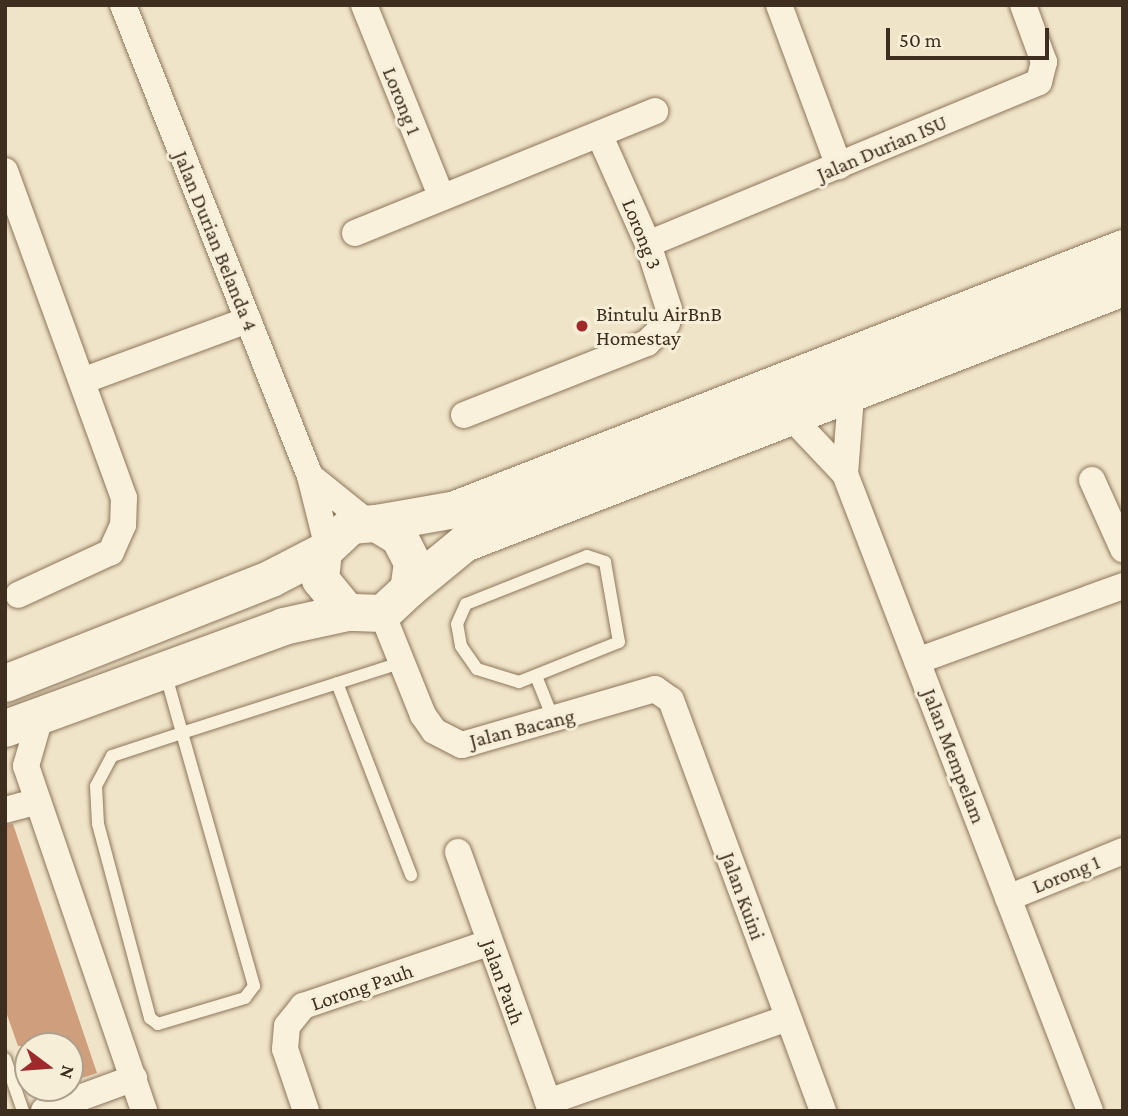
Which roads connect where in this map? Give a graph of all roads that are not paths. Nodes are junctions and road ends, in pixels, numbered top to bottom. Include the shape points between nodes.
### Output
1 (123, 5) edge
2 (364, 5) edge
3 (779, 5) edge
4 (1023, 5) edge
5 (655, 111) dead end
6 (599, 134) junction
7 (839, 166) junction
8 (8, 188) edge
9 (441, 196) junction
10 (355, 233) dead end
11 (648, 244) junction
12 (1123, 248) edge
13 (1123, 287) edge
14 (248, 320) junction
15 (82, 381) junction
16 (851, 397) junction
17 (464, 415) dead end
18 (792, 418) junction
19 (845, 474) junction
20 (310, 476) junction
21 (1092, 480) dead end
22 (371, 523) junction
23 (325, 547) junction
24 (1123, 549) edge
25 (1123, 586) edge
26 (18, 595) dead end
27 (379, 605) junction
28 (917, 661) junction
29 (400, 663) junction
30 (164, 669) junction
31 (536, 676) junction
32 (5, 683) edge
33 (337, 683) junction
34 (655, 689) joint
35 (41, 714) junction
36 (554, 723) junction
37 (5, 727) edge
38 (182, 733) junction
39 (15, 762) edge
40 (38, 801) junction
41 (5, 810) edge
42 (1123, 851) edge
43 (458, 852) dead end
44 (411, 874) dead end
45 (1008, 898) junction
46 (488, 943) junction
47 (788, 1018) junction
48 (5, 1059) edge
49 (134, 1078) junction
50 (550, 1107) edge
51 (23, 1111) edge
52 (44, 1111) edge
53 (144, 1111) edge
54 (306, 1111) edge
55 (823, 1111) edge
56 (1090, 1111) edge

1 - 14 street, Jalan Durian Belanda 4
2 - 9 street, Lorong 1
3 - 7 street
4 - 7 street, Jalan Durian ISU via 1044,62 1040,82
5 - 6 street
6 - 9 street
6 - 11 street, Lorong 3
7 - 11 street, Jalan Durian ISU
8 - 15 street
9 - 10 street
11 - 17 street, Lorong 3 via 670,309 660,333 647,343
12 - 22 street via 455,509
13 - 16 street
14 - 15 street
14 - 20 street, Jalan Durian Belanda 4
15 - 26 street via 124,498 123,525 101,559
16 - 18 street
16 - 19 street, Jalan Mempelam
18 - 19 street
18 - 27 street via 464,543
19 - 28 street, Jalan Mempelam
20 - 22 street
20 - 23 street, Jalan Durian Belanda 4
21 - 24 street
22 - 23 street via 344,528
22 - 27 street via 407,548
23 - 27 street via 320,579
23 - 32 street via 271,578
25 - 28 street
27 - 29 street, Jalan Bacang
27 - 30 street via 283,626
28 - 45 street, Jalan Mempelam
29 - 33 lane
29 - 36 street, Jalan Bacang via 434,731 462,745
30 - 35 street
30 - 38 lane
31 - 31 lane via 509,682 477,669 461,646 457,624 466,604 587,556 599,558 620,622 619,642
31 - 36 lane
33 - 38 lane
33 - 44 lane
34 - 36 street, Jalan Bacang
34 - 47 street, Jalan Kuini via 671,700
35 - 37 street
35 - 39 street
38 - 38 lane via 254,986 245,998 158,1024 150,1018 98,824 96,786 112,756
39 - 40 street
40 - 41 street
40 - 49 street
42 - 45 street, Lorong 1
43 - 46 street, Jalan Pauh
45 - 56 street, Jalan Mempelam
46 - 50 street, Jalan Pauh
46 - 54 street, Lorong Pauh via 303,1006 287,1026 285,1049
47 - 50 street
47 - 55 street, Jalan Kuini
48 - 51 lane
49 - 52 street
49 - 53 street

